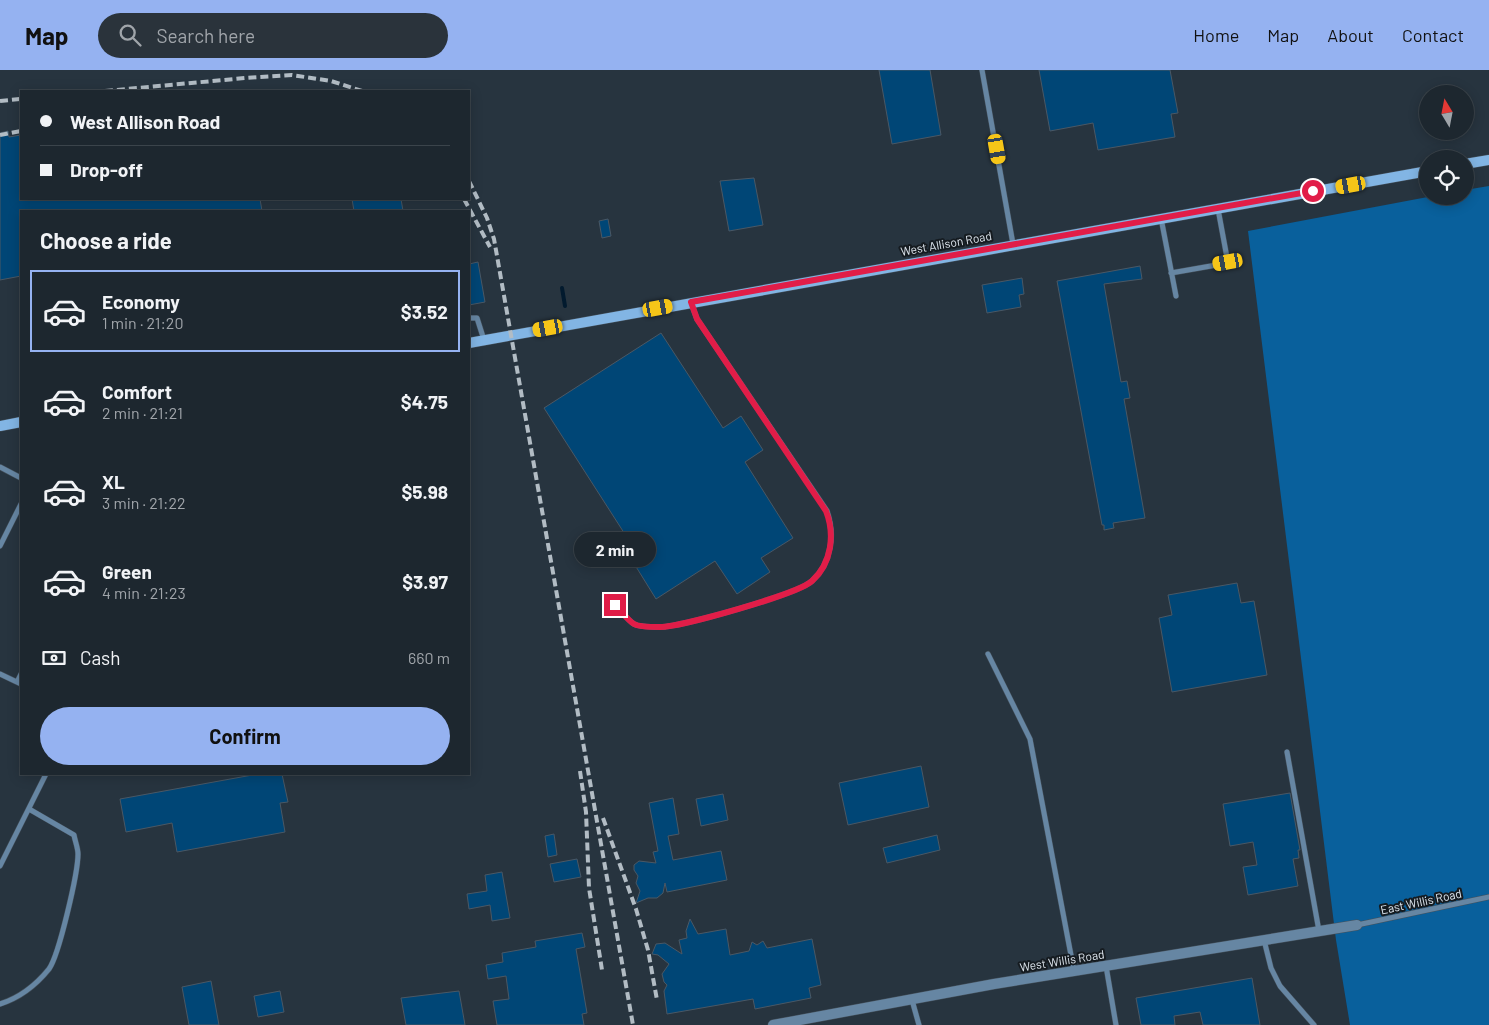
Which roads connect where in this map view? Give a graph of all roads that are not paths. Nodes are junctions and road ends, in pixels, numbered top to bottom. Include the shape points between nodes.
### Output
1 (982, 70) edge
2 (1489, 160) edge
3 (1474, 162) edge
4 (1419, 173) edge
5 (1218, 208) junction
6 (1161, 218) junction
7 (1013, 244) junction
8 (1171, 273) junction
9 (1176, 296) dead end
10 (691, 302) junction
11 (470, 318) edge
12 (484, 340) junction
13 (470, 343) edge
14 (20, 422) edge
15 (0, 426) edge
16 (0, 468) edge
17 (20, 478) edge
18 (20, 506) edge
19 (0, 546) edge
20 (615, 605) dead end
21 (988, 654) dead end
22 (0, 674) edge
23 (19, 683) edge
24 (1287, 752) dead end
25 (46, 775) edge
26 (29, 809) junction
27 (0, 866) edge
28 (1489, 897) edge
29 (1357, 925) joint
30 (1319, 931) junction
31 (1264, 940) junction
32 (1106, 966) junction
33 (1074, 971) junction
34 (912, 999) junction
35 (0, 1004) edge
36 (813, 1021) edge
37 (773, 1025) edge
38 (919, 1025) edge
39 (1116, 1025) edge
40 (1314, 1025) edge

1 - 7 lane
2 - 3 street
4 - 5 street, West Allison Road
5 - 6 street, West Allison Road
5 - 8 lane via 1228,262
6 - 7 street, West Allison Road
6 - 8 lane
7 - 10 street, West Allison Road
8 - 9 lane
10 - 12 street, West Allison Road
10 - 20 lane via 697,319 826,511 832,526 831,545 813,581 790,594 661,628 634,624
11 - 12 lane via 477,318
12 - 13 street, West Allison Road
14 - 15 street
16 - 17 lane
18 - 19 lane
21 - 33 lane via 1030,739
22 - 23 lane
24 - 30 lane
25 - 26 lane
26 - 27 lane
26 - 35 lane via 74,835 78,854 50,967 34,985 13,1000
28 - 29 lane, East Willis Road
29 - 30 street, West Willis Road
30 - 31 street, West Willis Road
31 - 32 street, West Willis Road
31 - 40 lane via 1271,968 1280,986
32 - 33 street, West Willis Road
32 - 39 lane
33 - 34 street, West Willis Road
34 - 36 street, West Willis Road
34 - 38 lane
36 - 37 street, West Willis Road

